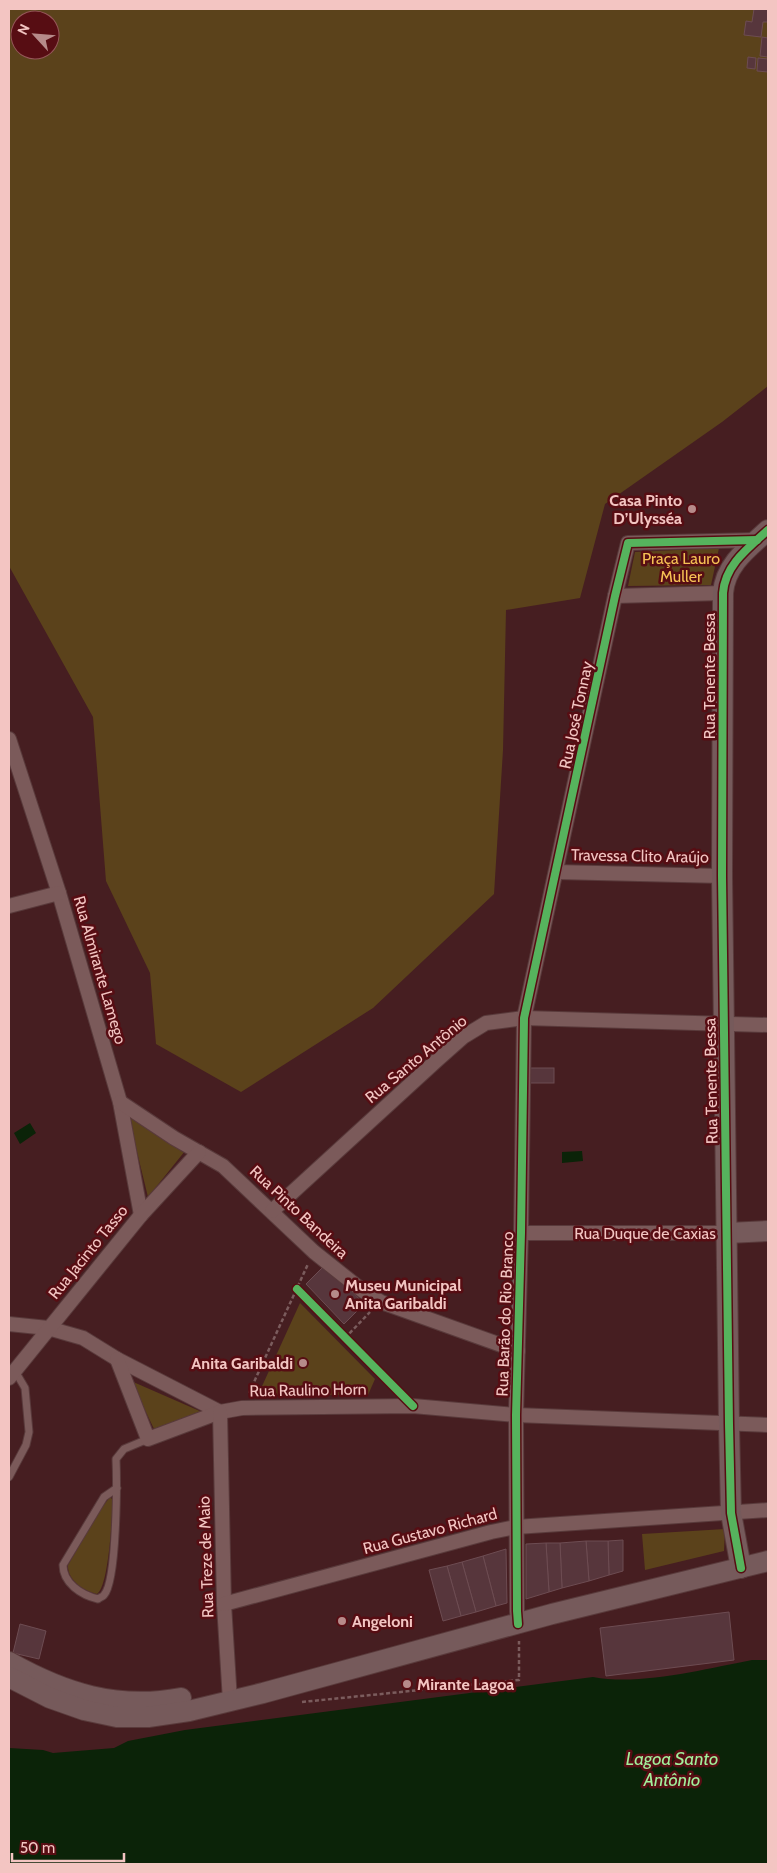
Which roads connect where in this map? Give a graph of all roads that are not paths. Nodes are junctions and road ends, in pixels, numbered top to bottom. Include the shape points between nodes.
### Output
1 (763, 535) edge
2 (723, 594) junction
3 (615, 596) junction
4 (9, 739) edge
5 (556, 872) junction
6 (722, 876) junction
7 (59, 893) junction
8 (9, 906) edge
9 (524, 1018) junction
10 (724, 1025) junction
11 (768, 1025) edge
12 (120, 1102) junction
13 (198, 1152) junction
14 (272, 1211) junction
15 (141, 1215) junction
16 (768, 1230) edge
17 (521, 1233) junction
18 (728, 1233) junction
19 (9, 1324) edge
20 (48, 1328) junction
21 (518, 1351) junction
22 (117, 1359) junction
23 (12, 1374) edge
24 (220, 1412) junction
25 (516, 1415) junction
26 (729, 1424) junction
27 (768, 1424) edge
28 (148, 1439) junction
29 (9, 1477) edge
30 (117, 1488) junction
31 (768, 1510) edge
32 (731, 1513) junction
33 (516, 1527) junction
34 (768, 1547) edge
35 (740, 1561) junction
36 (768, 1561) edge
37 (224, 1604) junction
38 (518, 1617) junction
39 (9, 1662) edge
40 (9, 1677) edge
41 (230, 1695) junction

1 - 2 street, Rua Tenente Bessa via 726,575
1 - 3 street, Rua José Tonnay via 628,544
2 - 3 street
2 - 6 street, Rua Tenente Bessa
3 - 5 street, Rua José Tonnay
4 - 7 street, Rua Almirante Lamego
5 - 6 street, Travessa Clito Araújo
5 - 9 street, Rua José Tonnay
6 - 10 street, Rua Tenente Bessa
7 - 8 street
7 - 12 street, Rua Almirante Lamego
9 - 10 street, Rua Santo Antônio
9 - 14 street, Rua Santo Antônio via 486,1023 463,1037
9 - 17 street, Rua Barão do Rio Branco
10 - 11 street, Rua Santo Antônio
10 - 18 street, Rua Tenente Bessa
12 - 13 street, Rua Pinto Bandeira
12 - 15 street, Rua Almirante Lamego
13 - 14 street, Rua Pinto Bandeira via 224,1166
13 - 15 street, Rua Jacinto Tasso
14 - 21 street, Rua Pinto Bandeira via 314,1252 380,1302
15 - 20 street, Rua Jacinto Tasso
16 - 18 street, Rua Duque de Caxias
17 - 18 street, Rua Duque de Caxias
17 - 21 street, Rua Barão do Rio Branco
18 - 26 street, Rua Tenente Bessa
19 - 20 street
20 - 22 street via 83,1338
20 - 23 street, Rua Jacinto Tasso
21 - 25 street, Rua Barão do Rio Branco
22 - 24 street
22 - 28 street
23 - 29 lane via 25,1388 29,1432 26,1445
24 - 25 street, Rua Raulino Horn via 242,1408 413,1406
24 - 28 street, Rua Raulino Horn
24 - 37 street, Rua Treze de Maio
25 - 26 street, Rua Raulino Horn
25 - 33 street, Rua Barão do Rio Branco
26 - 27 street, Rua Raulino Horn
26 - 32 street, Rua Tenente Bessa
28 - 30 lane via 118,1454
30 - 30 lane via 117,1517 108,1588 98,1599 68,1582 63,1573 64,1564 104,1497
31 - 32 street, Rua Gustavo Richard
32 - 33 street, Rua Gustavo Richard
32 - 35 street, Rua Tenente Bessa
33 - 37 street, Rua Gustavo Richard
33 - 38 street, Rua Barão do Rio Branco
34 - 35 street
35 - 36 street
35 - 38 street
37 - 41 street, Rua Treze de Maio
38 - 41 street
39 - 41 street via 60,1688 97,1698 138,1704
40 - 41 street via 50,1698 84,1710 117,1716 148,1717 189,1711

